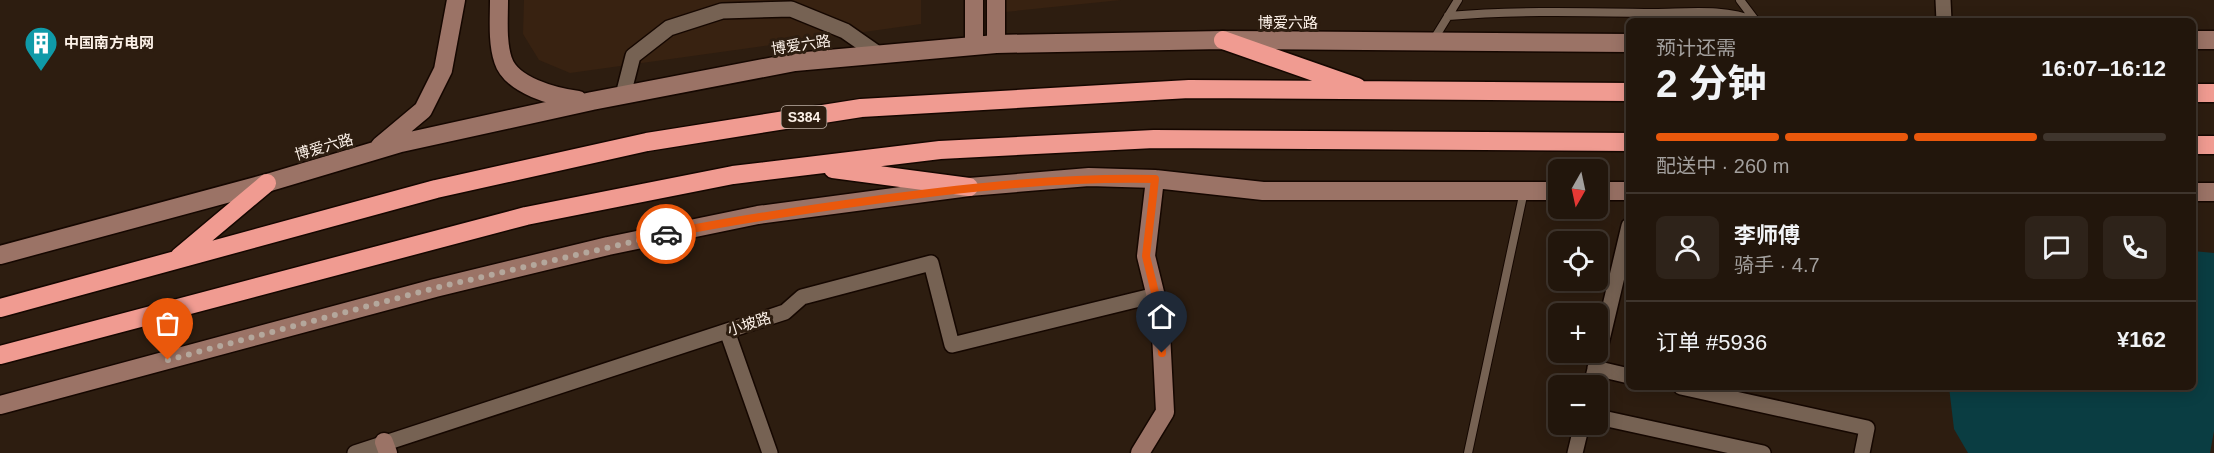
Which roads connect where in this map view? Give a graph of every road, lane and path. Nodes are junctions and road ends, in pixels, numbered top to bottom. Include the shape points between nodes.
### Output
1 (456, 0) edge
2 (499, 0) edge
3 (974, 0) edge
4 (996, 0) edge
5 (1458, 0) edge
6 (1740, 0) edge
7 (1943, 0) edge
8 (736, 5) edge
9 (1448, 16) junction
10 (1748, 18) edge
11 (1753, 18) edge
12 (1944, 18) edge
13 (1223, 40) junction
14 (2196, 40) edge
15 (2214, 40) edge
16 (1433, 42) junction
17 (1626, 43) edge
18 (996, 44) junction
19 (974, 45) junction
20 (878, 54) junction
21 (1373, 92) junction
22 (1626, 92) edge
23 (2196, 93) edge
24 (2214, 93) edge
25 (623, 95) junction
26 (592, 101) junction
27 (1626, 141) edge
28 (374, 151) junction
29 (807, 166) junction
30 (1155, 179) junction
31 (267, 183) junction
32 (969, 187) junction
33 (1524, 191) junction
34 (1548, 191) edge
35 (1608, 191) edge
36 (1626, 191) edge
37 (2196, 192) edge
38 (2214, 192) edge
39 (1626, 239) edge
40 (0, 255) edge
41 (174, 262) junction
42 (1156, 295) junction
43 (0, 308) edge
44 (728, 331) junction
45 (0, 355) edge
46 (1595, 368) junction
47 (1626, 374) edge
48 (1593, 375) edge
49 (1695, 390) edge
50 (0, 405) edge
51 (1608, 419) edge
52 (1579, 435) edge
53 (386, 448) edge
54 (355, 453) edge
55 (770, 453) edge
56 (1140, 453) edge
57 (1468, 453) edge
58 (1575, 453) edge
59 (1763, 453) edge
60 (1862, 453) edge

1 - 28 street via 443,70 423,110
2 - 26 street via 503,63 523,83 549,96
3 - 19 street
4 - 18 street
5 - 9 lane
6 - 11 lane
7 - 12 street
8 - 20 street via 791,9 845,31
8 - 25 street via 669,28 633,56
9 - 10 lane via 1686,13
9 - 16 lane
13 - 16 street, 博爱六路
13 - 18 street, 博爱六路
13 - 21 highway
14 - 15 street
16 - 17 street, 博爱六路
18 - 19 street, 博爱六路
19 - 20 street, 博爱六路
20 - 25 street, 博爱六路 via 795,62
21 - 22 highway, S384
21 - 41 highway, S384 via 1189,89 861,108 647,142 436,189
23 - 24 highway
25 - 26 street, 博爱六路
26 - 28 street, 博爱六路
27 - 29 highway via 1155,139 940,150
28 - 31 street, 博爱六路
29 - 32 highway
29 - 45 highway via 733,175 526,216
30 - 32 street via 1089,177
30 - 33 street via 1263,191
30 - 42 street via 1146,256
31 - 40 street, 博爱六路
31 - 41 highway
32 - 50 street via 758,215 608,246 435,288
33 - 34 street
33 - 57 lane
35 - 36 street
37 - 38 street
39 - 46 street
41 - 43 highway, S384
42 - 44 street, 小坡路 via 952,345 931,263 802,297 785,312
42 - 56 street via 1165,412
44 - 53 street, 小坡路
44 - 55 street
46 - 47 street
46 - 48 street
49 - 60 street via 1867,428
51 - 59 street
52 - 58 street
53 - 54 street, 小坡路

